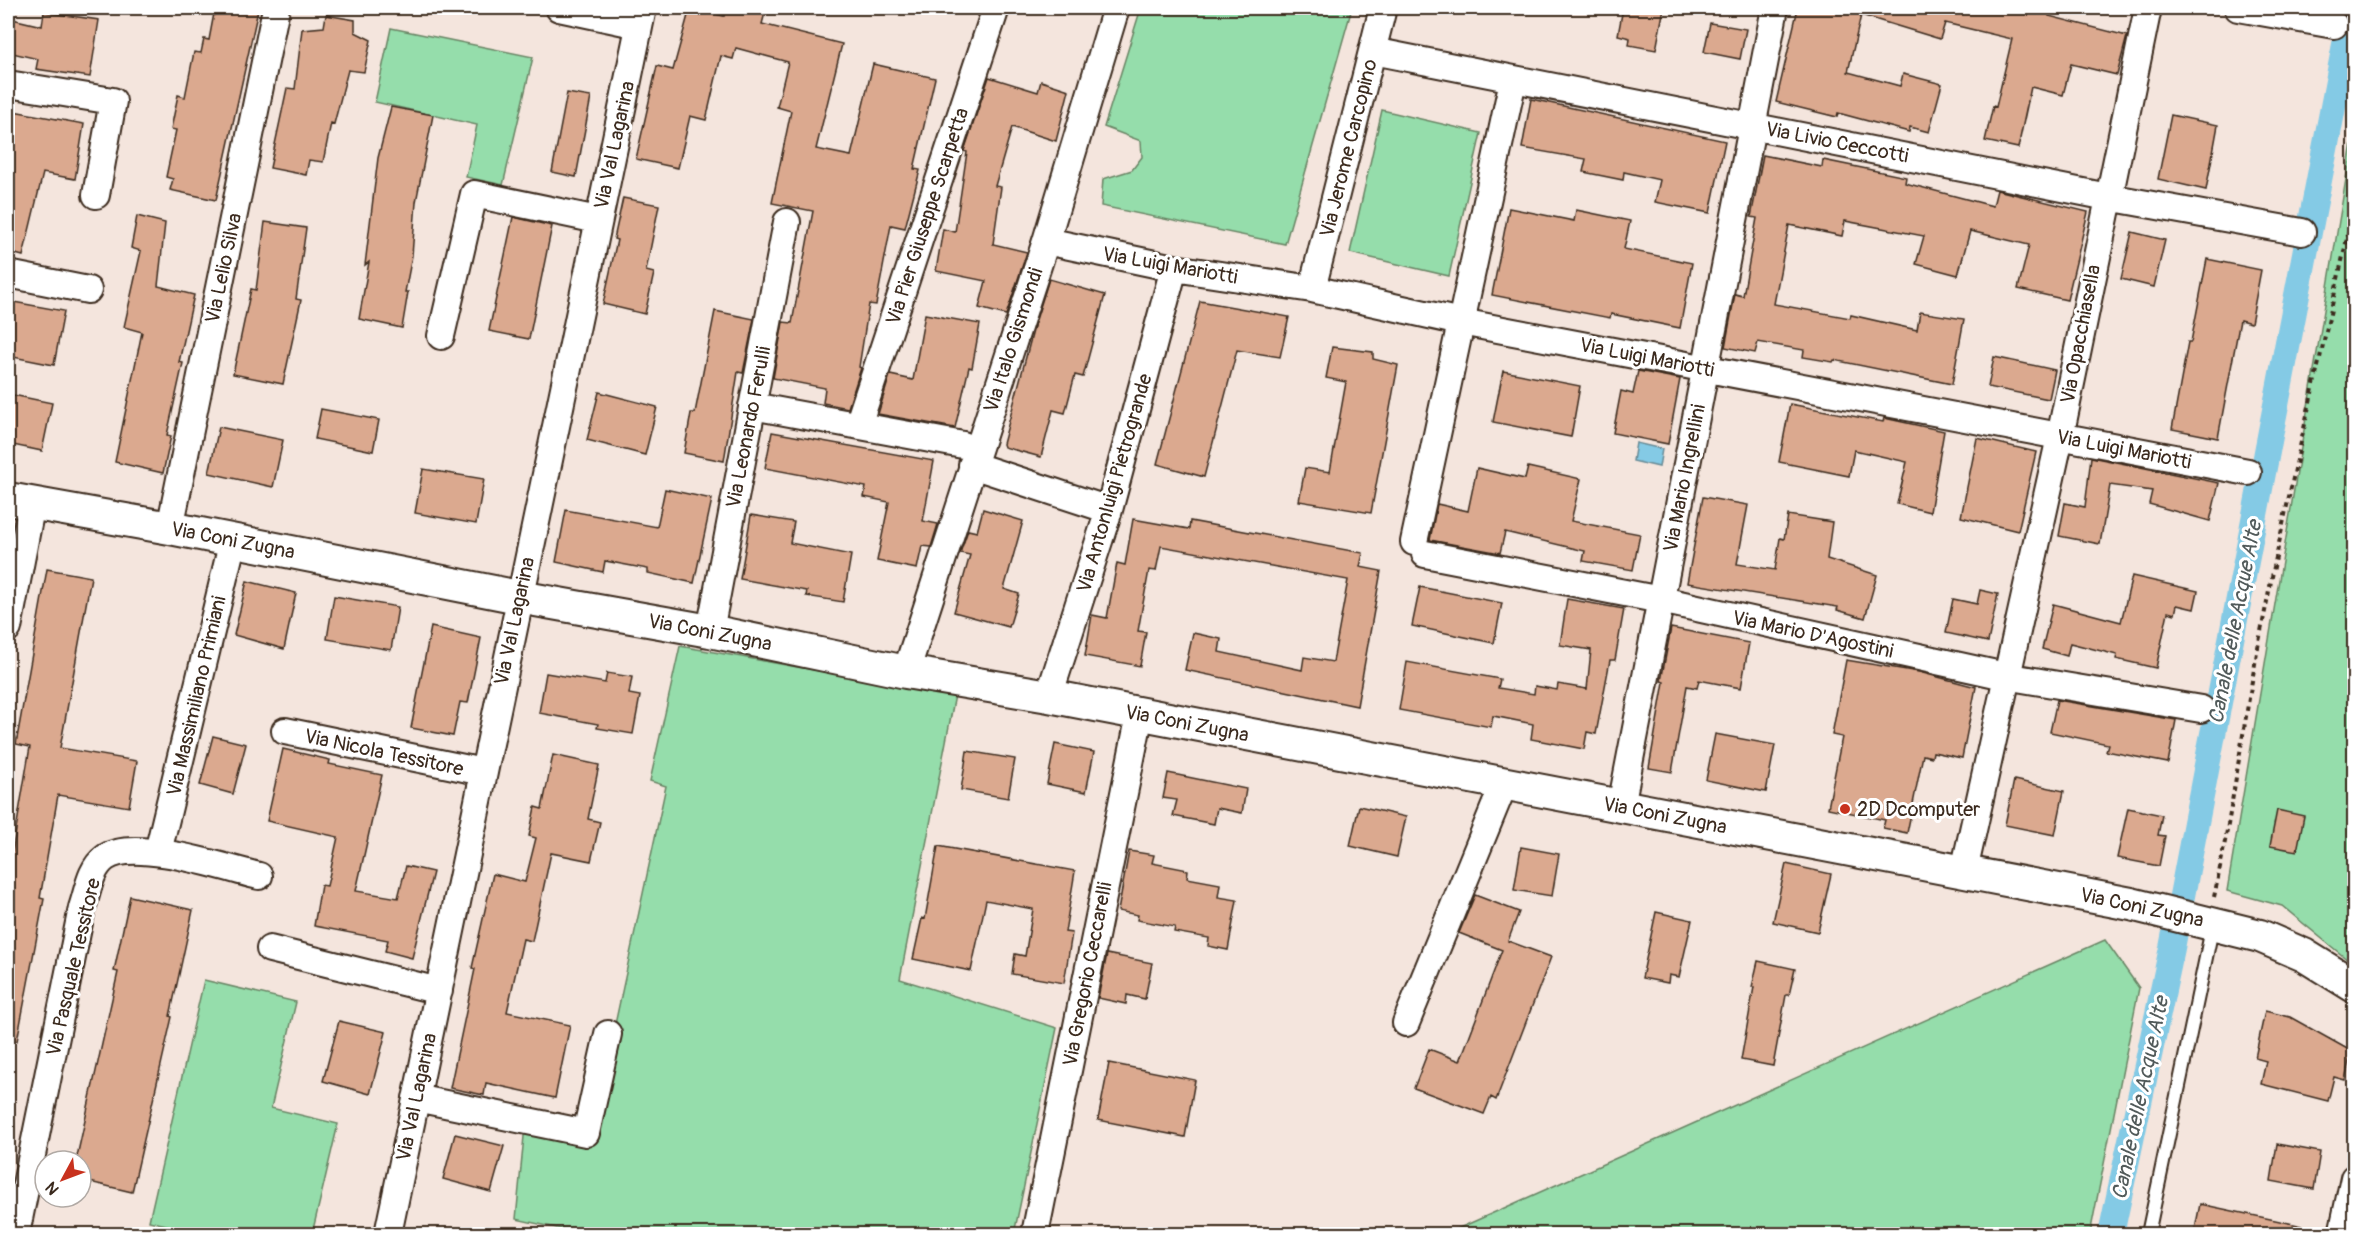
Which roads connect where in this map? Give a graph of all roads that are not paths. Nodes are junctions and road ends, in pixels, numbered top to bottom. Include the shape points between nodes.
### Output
1 (276, 8) edge
2 (559, 8) edge
3 (996, 8) edge
4 (1116, 8) edge
5 (1383, 8) edge
6 (1775, 8) edge
7 (2148, 8) edge
8 (2238, 8) edge
9 (641, 16) edge
10 (2334, 25) dead end
11 (1373, 51) junction
12 (1513, 80) junction
13 (8, 84) edge
14 (1752, 124) junction
15 (96, 195) dead end
16 (2108, 197) junction
17 (598, 220) junction
18 (787, 222) dead end
19 (2302, 232) dead end
20 (1046, 241) junction
21 (1174, 268) junction
22 (8, 274) edge
23 (1312, 289) junction
24 (87, 290) dead end
25 (1461, 322) junction
26 (441, 336) dead end
27 (1705, 368) junction
28 (753, 406) junction
29 (858, 425) junction
30 (2060, 437) junction
31 (967, 455) junction
32 (2248, 472) dead end
33 (20, 501) edge
34 (1109, 510) junction
35 (170, 528) junction
36 (233, 540) junction
37 (519, 597) junction
38 (1660, 600) junction
39 (8, 628) edge
40 (710, 631) junction
41 (906, 672) junction
42 (2005, 676) junction
43 (1049, 696) junction
44 (2201, 709) dead end
45 (1140, 714) junction
46 (285, 731) dead end
47 (483, 772) junction
48 (1504, 784) junction
49 (1621, 806) junction
50 (158, 852) junction
51 (1964, 871) junction
52 (259, 876) dead end
53 (2213, 923) junction
54 (270, 949) dead end
55 (2355, 986) edge
56 (439, 991) junction
57 (1406, 1023) dead end
58 (608, 1034) dead end
59 (416, 1098) junction
60 (2355, 1179) edge
61 (16, 1234) edge
62 (388, 1234) edge
63 (1035, 1234) edge
64 (2148, 1234) edge
65 (2342, 1234) edge

1 - 35 street, Via Lelio Silva
2 - 9 street
3 - 29 street, Via Pier Giuseppe Scarpetta
4 - 20 street, Via Italo Gismondi
5 - 11 street, Via Jerome Carcopino
6 - 14 street, Via Mario Ingrellini
7 - 16 street, Via Opacchiasella
8 - 10 street
9 - 17 street, Via Val Lagarina
11 - 12 street, Via Livio Ceccotti
11 - 23 street, Via Jerome Carcopino
12 - 14 street, Via Livio Ceccotti
12 - 25 street
13 - 15 street via 113,101
14 - 16 street, Via Livio Ceccotti
14 - 27 street, Via Mario Ingrellini
16 - 19 street, Via Livio Ceccotti
16 - 30 street, Via Opacchiasella
17 - 26 street via 474,194
17 - 37 street, Via Val Lagarina
18 - 28 street, Via Leonardo Ferulli
20 - 21 street, Via Luigi Mariotti
20 - 31 street, Via Italo Gismondi
21 - 23 street, Via Luigi Mariotti
21 - 34 street, Via Antonluigi Pietrogrande
22 - 24 street
23 - 25 street, Via Luigi Mariotti
25 - 27 street, Via Luigi Mariotti
25 - 38 street, Via Mario D'Agostini via 1419,548
27 - 30 street, Via Luigi Mariotti
27 - 38 street, Via Mario Ingrellini
28 - 29 street
28 - 40 street, Via Leonardo Ferulli
29 - 31 street
30 - 32 street, Via Luigi Mariotti
30 - 42 street, Via Opacchiasella
31 - 34 street
31 - 41 street, Via Italo Gismondi
33 - 35 street, Via Coni Zugna
33 - 39 street
34 - 43 street, Via Antonluigi Pietrogrande
35 - 36 street, Via Coni Zugna
36 - 37 street, Via Coni Zugna
36 - 50 street, Via Massimiliano Primiani
37 - 40 street, Via Coni Zugna
37 - 47 street, Via Val Lagarina
38 - 42 street, Via Mario D'Agostini
38 - 49 street, Via Mario Ingrellini
40 - 41 street, Via Coni Zugna
41 - 43 street, Via Coni Zugna
42 - 44 street, Via Mario D'Agostini
42 - 51 street, Via Opacchiasella
43 - 45 street, Via Coni Zugna
45 - 48 street, Via Coni Zugna
45 - 63 street, Via Gregorio Ceccarelli
46 - 47 street, Via Nicola Tessitore
47 - 56 street, Via Val Lagarina
48 - 49 street, Via Coni Zugna
48 - 57 street
49 - 51 street, Via Coni Zugna
50 - 52 street, Via Pasquale Tessitore
50 - 61 street, Via Pasquale Tessitore via 113,854 93,873 82,908
51 - 53 street, Via Coni Zugna
53 - 55 street, Via Coni Zugna via 2260,936 2304,955
53 - 64 lane
54 - 56 street
56 - 59 street, Via Val Lagarina
58 - 59 street via 586,1133
59 - 62 street, Via Val Lagarina
60 - 65 street

